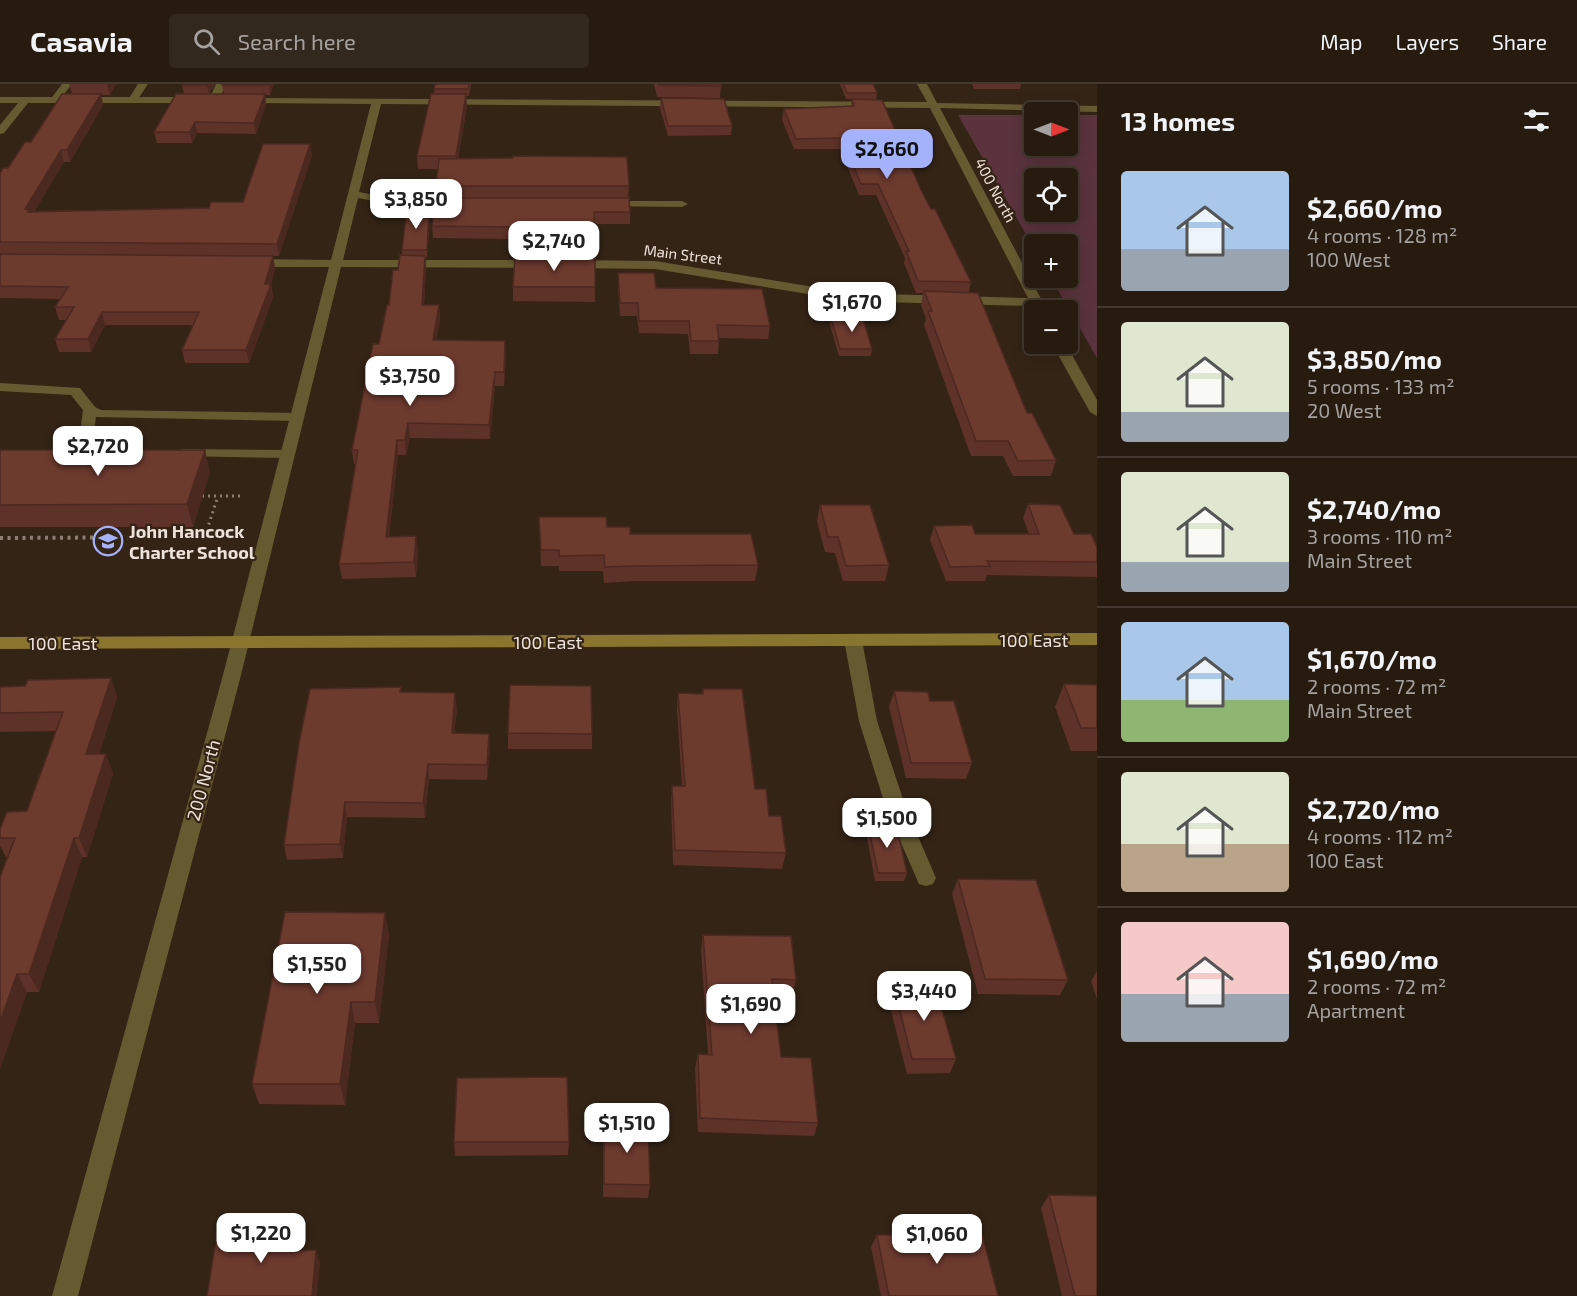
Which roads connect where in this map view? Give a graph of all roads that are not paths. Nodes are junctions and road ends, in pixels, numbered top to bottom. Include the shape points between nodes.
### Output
1 (67, 84) edge
2 (143, 84) edge
3 (221, 84) edge
4 (922, 84) edge
5 (0, 100) edge
6 (25, 100) junction
7 (55, 100) junction
8 (133, 100) junction
9 (214, 100) junction
10 (377, 100) junction
11 (934, 106) junction
12 (1097, 109) edge
13 (0, 131) edge
14 (353, 194) junction
15 (475, 204) edge
16 (590, 204) edge
17 (682, 204) dead end
18 (240, 262) edge
19 (336, 264) junction
20 (1036, 300) edge
21 (1024, 305) edge
22 (1065, 354) edge
23 (0, 387) edge
24 (90, 410) junction
25 (1097, 412) edge
26 (297, 417) junction
27 (125, 453) edge
28 (167, 453) edge
29 (288, 454) junction
30 (1097, 639) edge
31 (853, 640) junction
32 (0, 643) edge
33 (240, 643) junction
34 (926, 878) dead end
35 (65, 1296) edge

1 - 7 street
2 - 8 street
3 - 9 street
4 - 11 street, 400 North
5 - 6 street
6 - 7 street
6 - 13 street
7 - 8 street
8 - 9 street
9 - 10 street
10 - 11 street
10 - 14 street, 200 North
11 - 12 street
11 - 20 street, 400 North
14 - 15 street via 406,204
14 - 19 street, 200 North
16 - 17 street
18 - 19 street, Main Street
19 - 21 street, Main Street via 655,265 820,292
19 - 26 street, 200 North
22 - 25 street
23 - 24 street via 75,391
24 - 26 street via 123,415
24 - 27 street via 88,452
26 - 29 street, 200 North
28 - 29 street
29 - 33 street, 200 North
30 - 31 main road, 100 East
31 - 33 main road, 100 East
31 - 34 street via 868,721 897,812
32 - 33 main road, 100 East
33 - 35 street, 200 North

